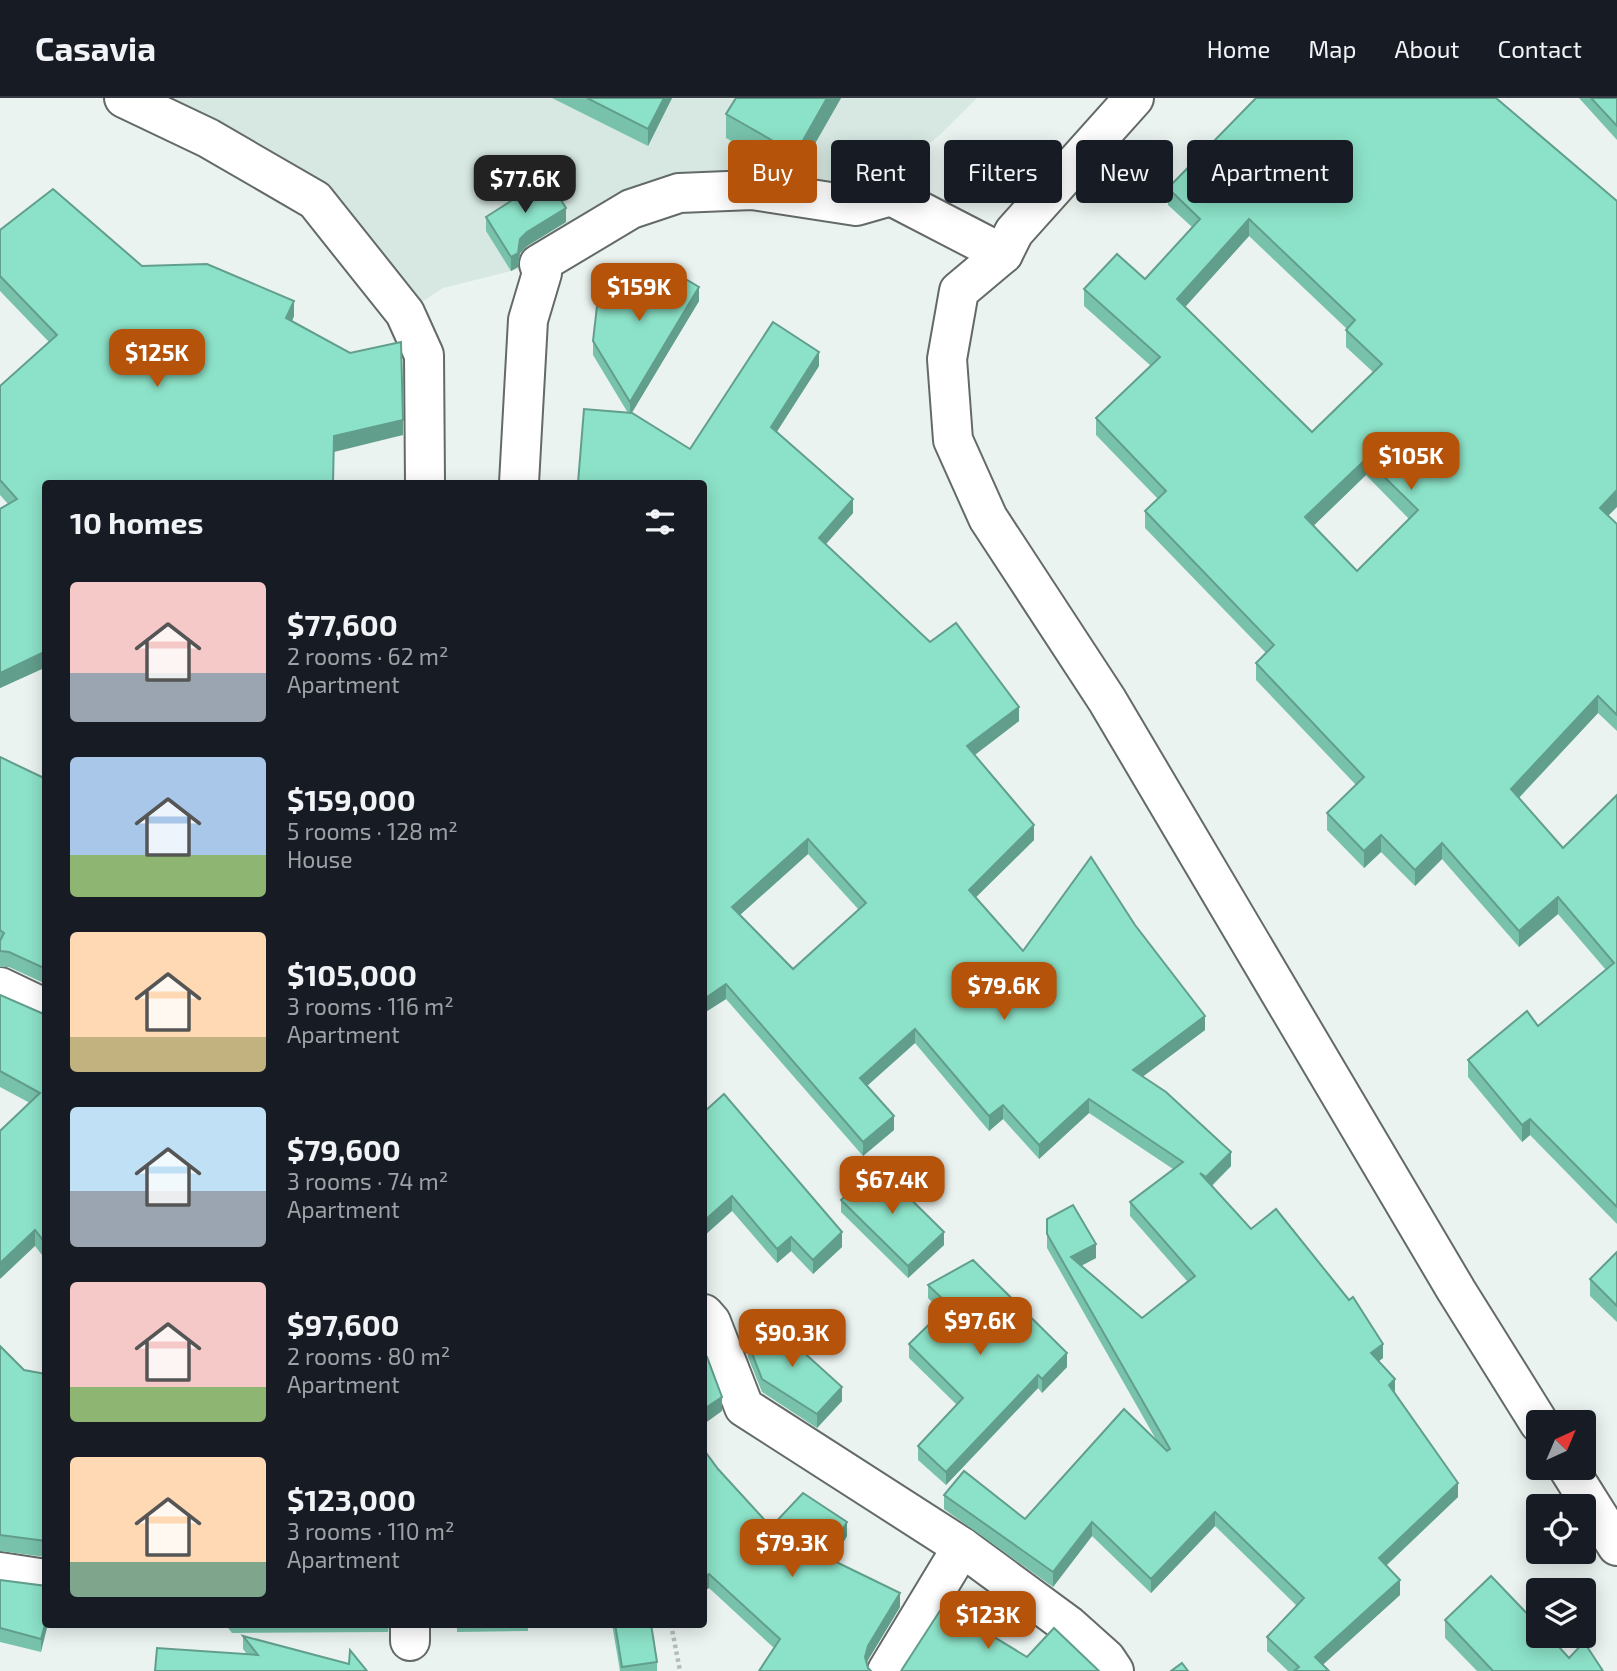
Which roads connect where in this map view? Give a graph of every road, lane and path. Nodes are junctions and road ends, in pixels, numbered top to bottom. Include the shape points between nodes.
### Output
1 (124, 98) edge
2 (1134, 98) edge
3 (1003, 254) junction
4 (425, 480) edge
5 (519, 480) edge
6 (0, 987) edge
7 (42, 1007) edge
8 (707, 1317) edge
9 (1531, 1410) edge
10 (1576, 1480) edge
11 (1617, 1546) edge
12 (962, 1547) junction
13 (0, 1572) edge
14 (42, 1577) edge
15 (672, 1628) edge
16 (680, 1671) edge
17 (887, 1671) edge
18 (1114, 1671) edge

1 - 4 street via 208,138 315,200 405,313 424,355
2 - 3 street via 1014,232
3 - 5 street via 891,196 856,206 752,190 679,193 631,209 540,264 542,273 528,320
3 - 9 street via 959,291 947,359 953,440 988,518 1107,700
6 - 7 street
8 - 12 street via 744,1407
10 - 11 street
12 - 17 street
12 - 18 street via 1068,1625
13 - 14 street
15 - 16 path

